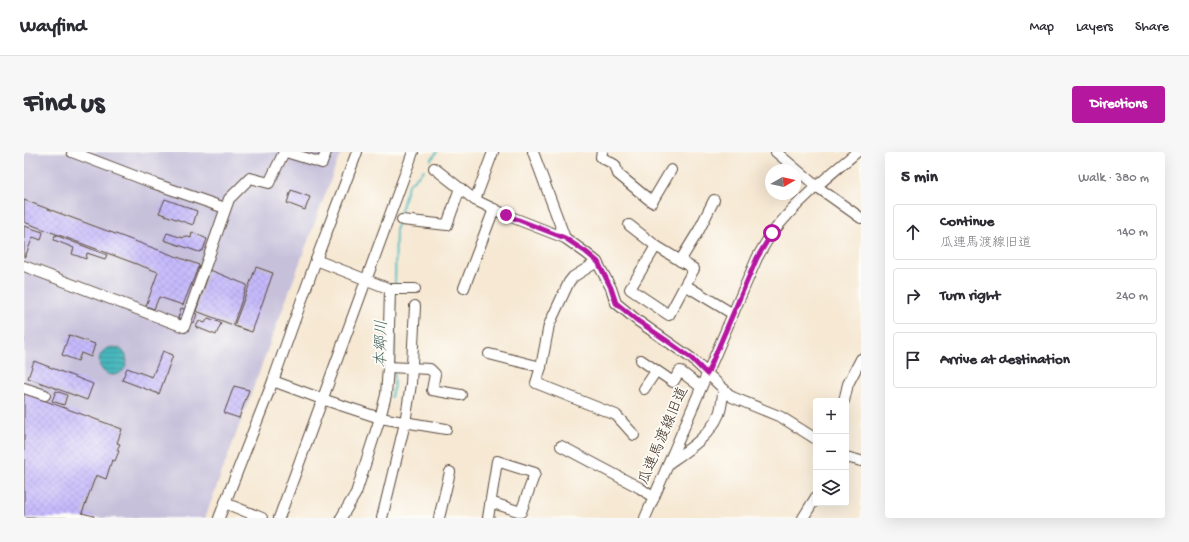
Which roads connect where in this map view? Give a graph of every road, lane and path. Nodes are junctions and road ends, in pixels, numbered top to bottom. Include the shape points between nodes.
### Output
1 (72, 152) edge
2 (285, 152) edge
3 (326, 152) edge
4 (357, 152) edge
5 (413, 152) edge
6 (493, 152) edge
7 (533, 152) edge
8 (602, 152) edge
9 (776, 152) edge
10 (857, 152) edge
11 (434, 168) dead end
12 (671, 170) dead end
13 (816, 186) junction
14 (460, 188) junction
15 (475, 200) junction
16 (714, 200) dead end
17 (225, 208) junction
18 (494, 209) junction
19 (861, 218) edge
20 (402, 220) dead end
21 (629, 225) dead end
22 (565, 238) junction
23 (656, 246) junction
24 (316, 260) junction
25 (680, 261) junction
26 (598, 262) junction
27 (24, 266) edge
28 (366, 279) junction
29 (685, 285) junction
30 (464, 288) dead end
31 (390, 289) junction
32 (415, 289) dead end
33 (415, 306) dead end
34 (733, 314) junction
35 (489, 354) dead end
36 (861, 359) edge
37 (641, 360) dead end
38 (388, 367) junction
39 (541, 367) junction
40 (412, 368) junction
41 (656, 371) junction
42 (707, 374) junction
43 (273, 381) junction
44 (701, 387) junction
45 (24, 388) edge
46 (644, 388) dead end
47 (724, 389) junction
48 (45, 395) dead end
49 (461, 395) dead end
50 (845, 398) edge
51 (322, 399) junction
52 (385, 419) junction
53 (405, 423) junction
54 (446, 429) dead end
55 (634, 435) dead end
56 (813, 437) edge
57 (561, 446) dead end
58 (849, 457) edge
59 (861, 461) edge
60 (668, 464) junction
61 (450, 472) dead end
62 (654, 498) junction
63 (490, 502) junction
64 (813, 502) edge
65 (225, 503) junction
66 (219, 518) edge
67 (262, 518) edge
68 (279, 518) edge
69 (341, 518) edge
70 (382, 518) edge
71 (439, 518) edge
72 (488, 518) edge
73 (645, 518) edge
74 (803, 518) edge

1 - 17 street
2 - 3 street via 322,163
2 - 17 street via 269,184 250,178 229,199
4 - 24 street
5 - 28 street
6 - 15 street
7 - 22 street
8 - 12 street via 601,157 615,165 618,174 652,202
9 - 13 street
10 - 13 street, 瓜連馬渡線旧道
11 - 14 street
13 - 19 street
13 - 34 street, 瓜連馬渡線旧道 via 772,233 757,258
14 - 15 street
14 - 20 street via 447,225
15 - 18 street
16 - 25 street
17 - 27 street via 184,327
18 - 22 street
18 - 30 street
21 - 23 street
22 - 26 street
23 - 25 street
23 - 29 street via 630,288 669,315
24 - 28 street
24 - 43 street
25 - 29 street via 694,269
26 - 39 street via 569,282 549,325
26 - 42 street via 616,303 691,358
28 - 31 street
28 - 51 street
29 - 34 street
31 - 32 street
31 - 38 street
33 - 40 street
34 - 42 street, 瓜連馬渡線旧道
35 - 39 street
36 - 50 street via 848,384
37 - 41 street
38 - 40 street
38 - 52 street
39 - 55 street via 536,384 616,416
40 - 49 street via 430,369 435,374 432,390
40 - 53 street
41 - 44 street via 673,382 680,371
41 - 46 street
42 - 44 street, 瓜連馬渡線旧道
42 - 47 street
43 - 51 street
43 - 65 street
44 - 60 street, 瓜連馬渡線旧道
45 - 48 street
47 - 56 street via 732,397 781,417
47 - 60 street via 719,414 710,429 694,446
51 - 52 street
51 - 68 street
52 - 53 street
52 - 69 street via 356,493
53 - 54 street
53 - 70 street
57 - 62 street
58 - 59 street
60 - 62 street, 瓜連馬渡線旧道
61 - 71 street
62 - 73 street, 瓜連馬渡線旧道
63 - 63 street via 496,461 535,473 521,512
63 - 72 street
64 - 74 street
65 - 66 street
65 - 67 street

